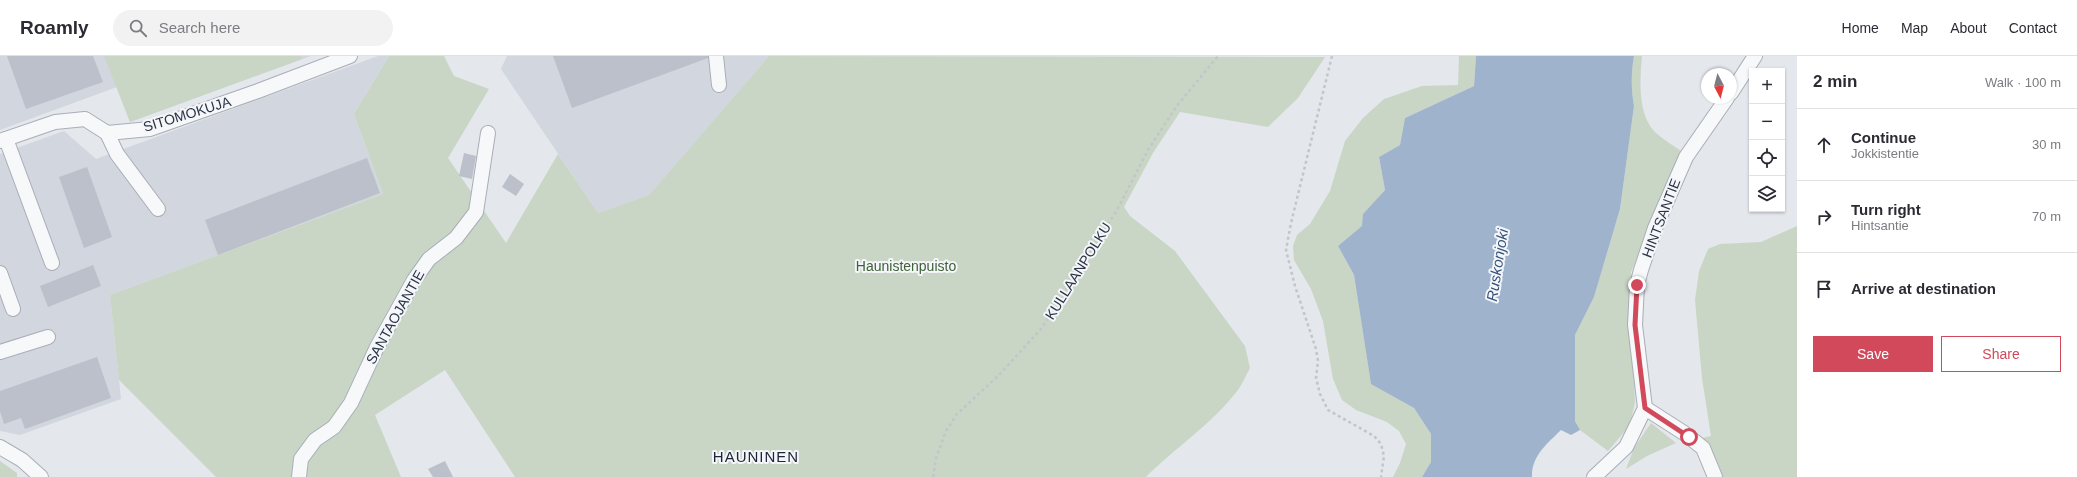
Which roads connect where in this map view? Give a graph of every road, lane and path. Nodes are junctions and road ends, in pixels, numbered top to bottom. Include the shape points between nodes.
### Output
1 (350, 56) edge
2 (716, 56) edge
3 (1218, 56) edge
4 (1332, 56) edge
5 (1755, 56) edge
6 (1737, 84) edge
7 (719, 85) dead end
8 (1723, 104) edge
9 (488, 132) dead end
10 (107, 133) junction
11 (3, 140) edge
12 (158, 209) dead end
13 (52, 263) dead end
14 (0, 273) edge
15 (14, 309) dead end
16 (48, 337) dead end
17 (0, 352) edge
18 (1645, 408) junction
19 (0, 447) edge
20 (41, 477) edge
21 (299, 477) edge
22 (933, 477) edge
23 (1381, 477) edge
24 (1594, 477) edge
25 (1715, 477) edge

1 - 10 street, SITOMOKUJA via 150,129
2 - 7 street
3 - 22 path, KULLAANPOLKU via 1176,107 1148,150 1117,210 1041,330 999,375 957,414 946,431 936,458
4 - 23 path via 1286,250 1316,349 1316,378 1320,394 1328,410 1374,436 1381,444 1384,456
5 - 6 street
8 - 18 street, HINTSANTIE via 1686,157 1655,228 1637,285 1635,325
9 - 21 street, SANTAOJANTIE via 476,212 456,238 429,260 414,280 377,347 351,403 334,427 315,440 301,459
10 - 11 street via 85,119 55,122
10 - 12 street via 117,154
11 - 13 street
14 - 15 street
16 - 17 street
18 - 24 street via 1626,446
18 - 25 street via 1703,448
19 - 20 street via 22,460

